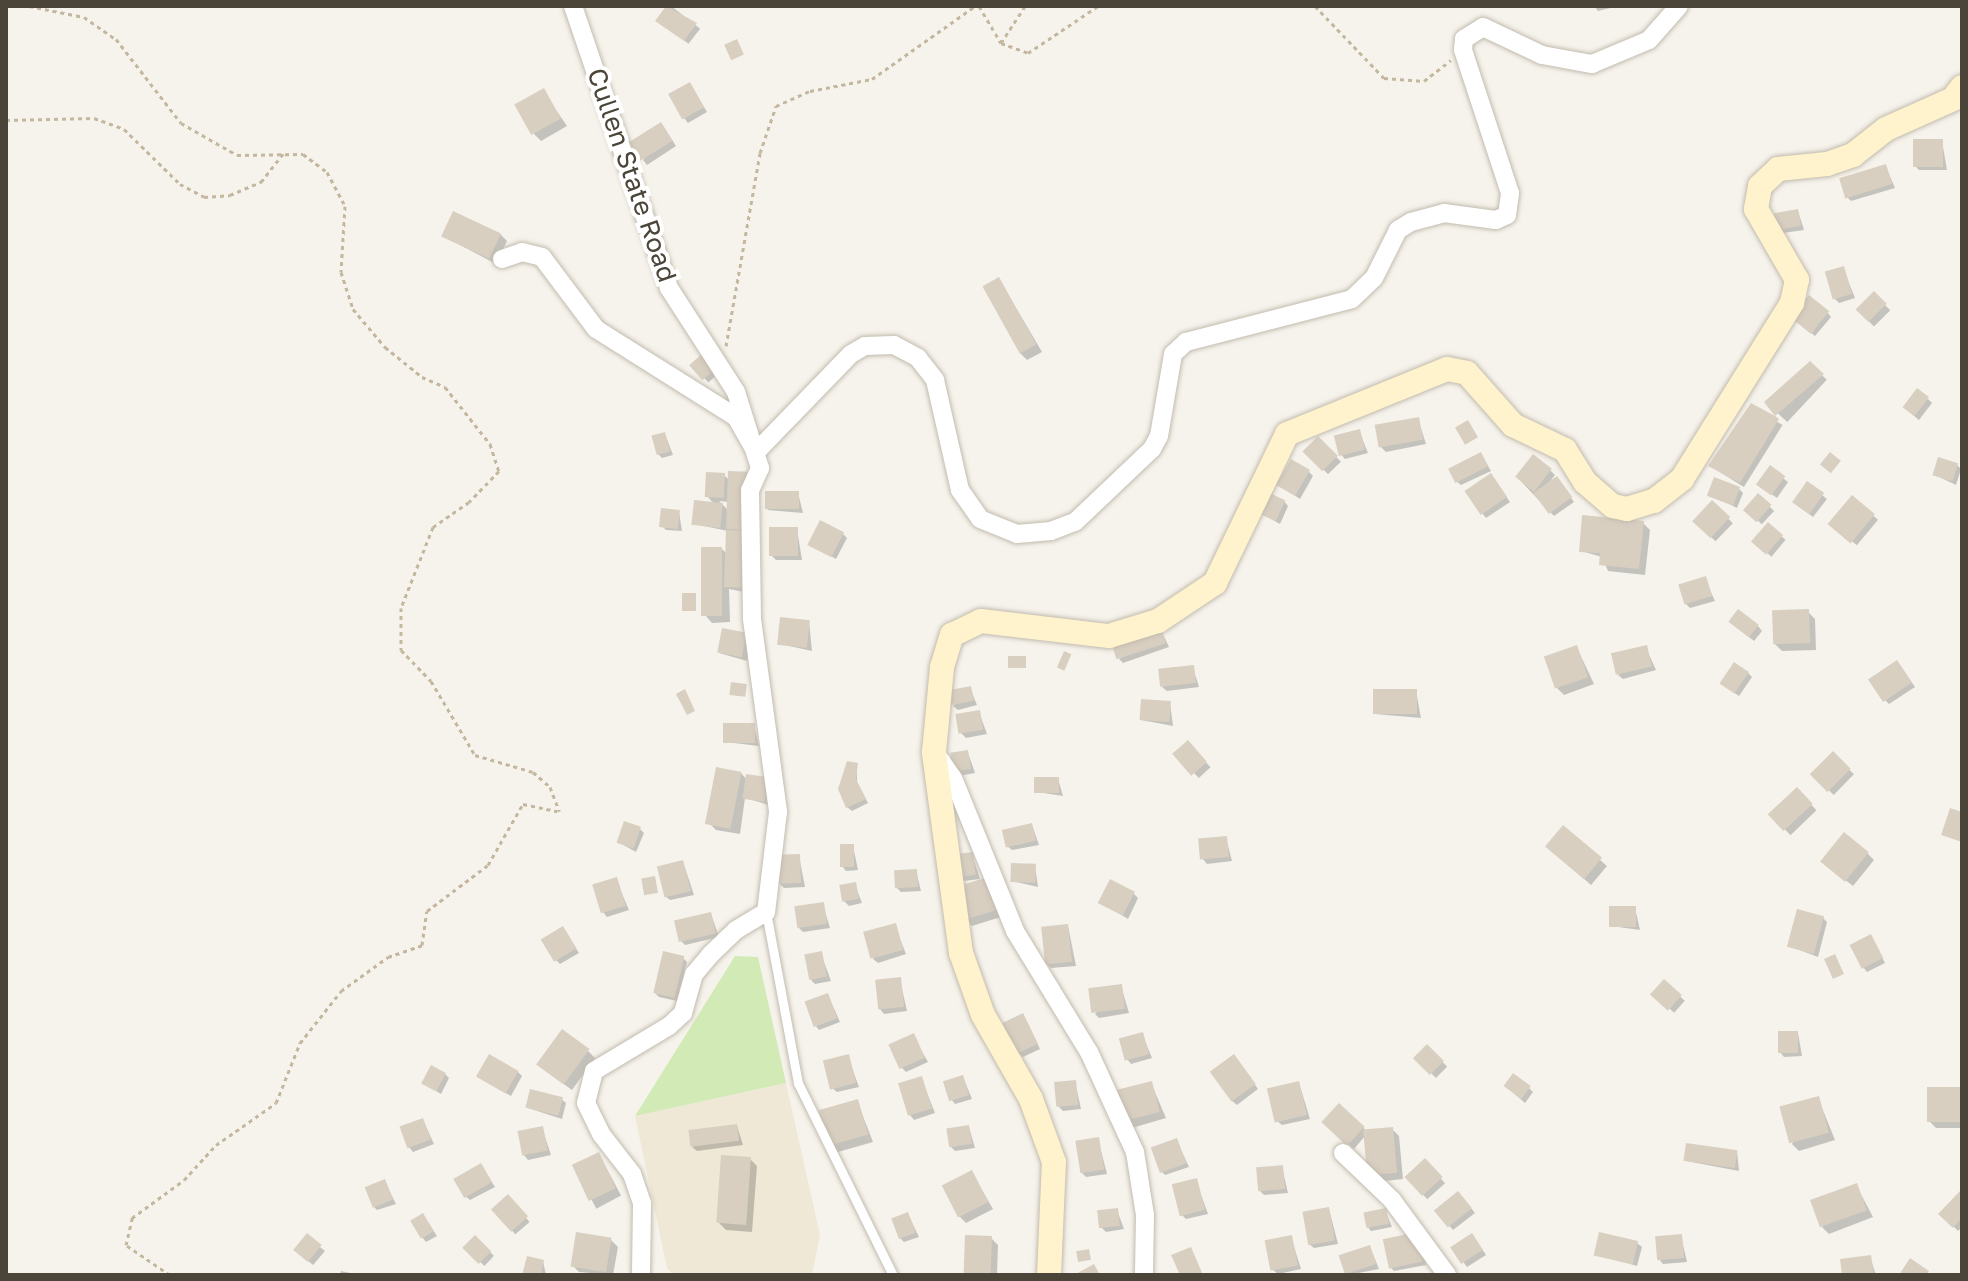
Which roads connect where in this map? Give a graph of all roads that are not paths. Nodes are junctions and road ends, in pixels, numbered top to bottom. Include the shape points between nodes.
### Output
1 (573, 6) edge
2 (1679, 6) edge
3 (1962, 87) edge
4 (502, 259) dead end
5 (756, 452) junction
6 (934, 752) junction
7 (766, 912) junction
8 (1343, 1153) dead end
9 (641, 1275) edge
10 (893, 1275) edge
11 (1049, 1275) edge
12 (1144, 1275) edge
13 (1447, 1275) edge

1 - 5 street, Cullen State Road via 669,288 736,392
2 - 5 street via 1649,40 1592,64 1542,55 1483,27 1464,39 1463,50 1510,193 1507,215 1496,220 1444,213 1411,222 1398,230 1374,278 1352,299 1186,342 1173,354 1159,436 1152,449 1075,522 1017,534 980,519 960,490 935,380 918,358 894,345 865,346 851,354
3 - 6 street via 1953,99 1886,129 1853,155 1827,164 1778,169 1760,186 1756,209 1797,280 1792,303 1682,479 1654,501 1627,509 1613,506 1585,482 1565,450 1513,425 1467,373 1447,369 1287,434 1215,583 1158,621 1109,636 981,621 952,635 942,667
4 - 5 street via 522,252 542,257 596,329 736,417
5 - 7 street, Cullen State Road via 760,468 750,490 752,619 778,812
6 - 11 street via 961,953 983,1015 1031,1099 1054,1162
6 - 12 street via 953,778 1015,931 1089,1052 1135,1152 1145,1215
7 - 9 street via 711,954 694,974 683,1013 669,1026 594,1071 586,1103 601,1134 632,1174 642,1203
7 - 10 lane via 798,1083
8 - 13 street via 1392,1200

